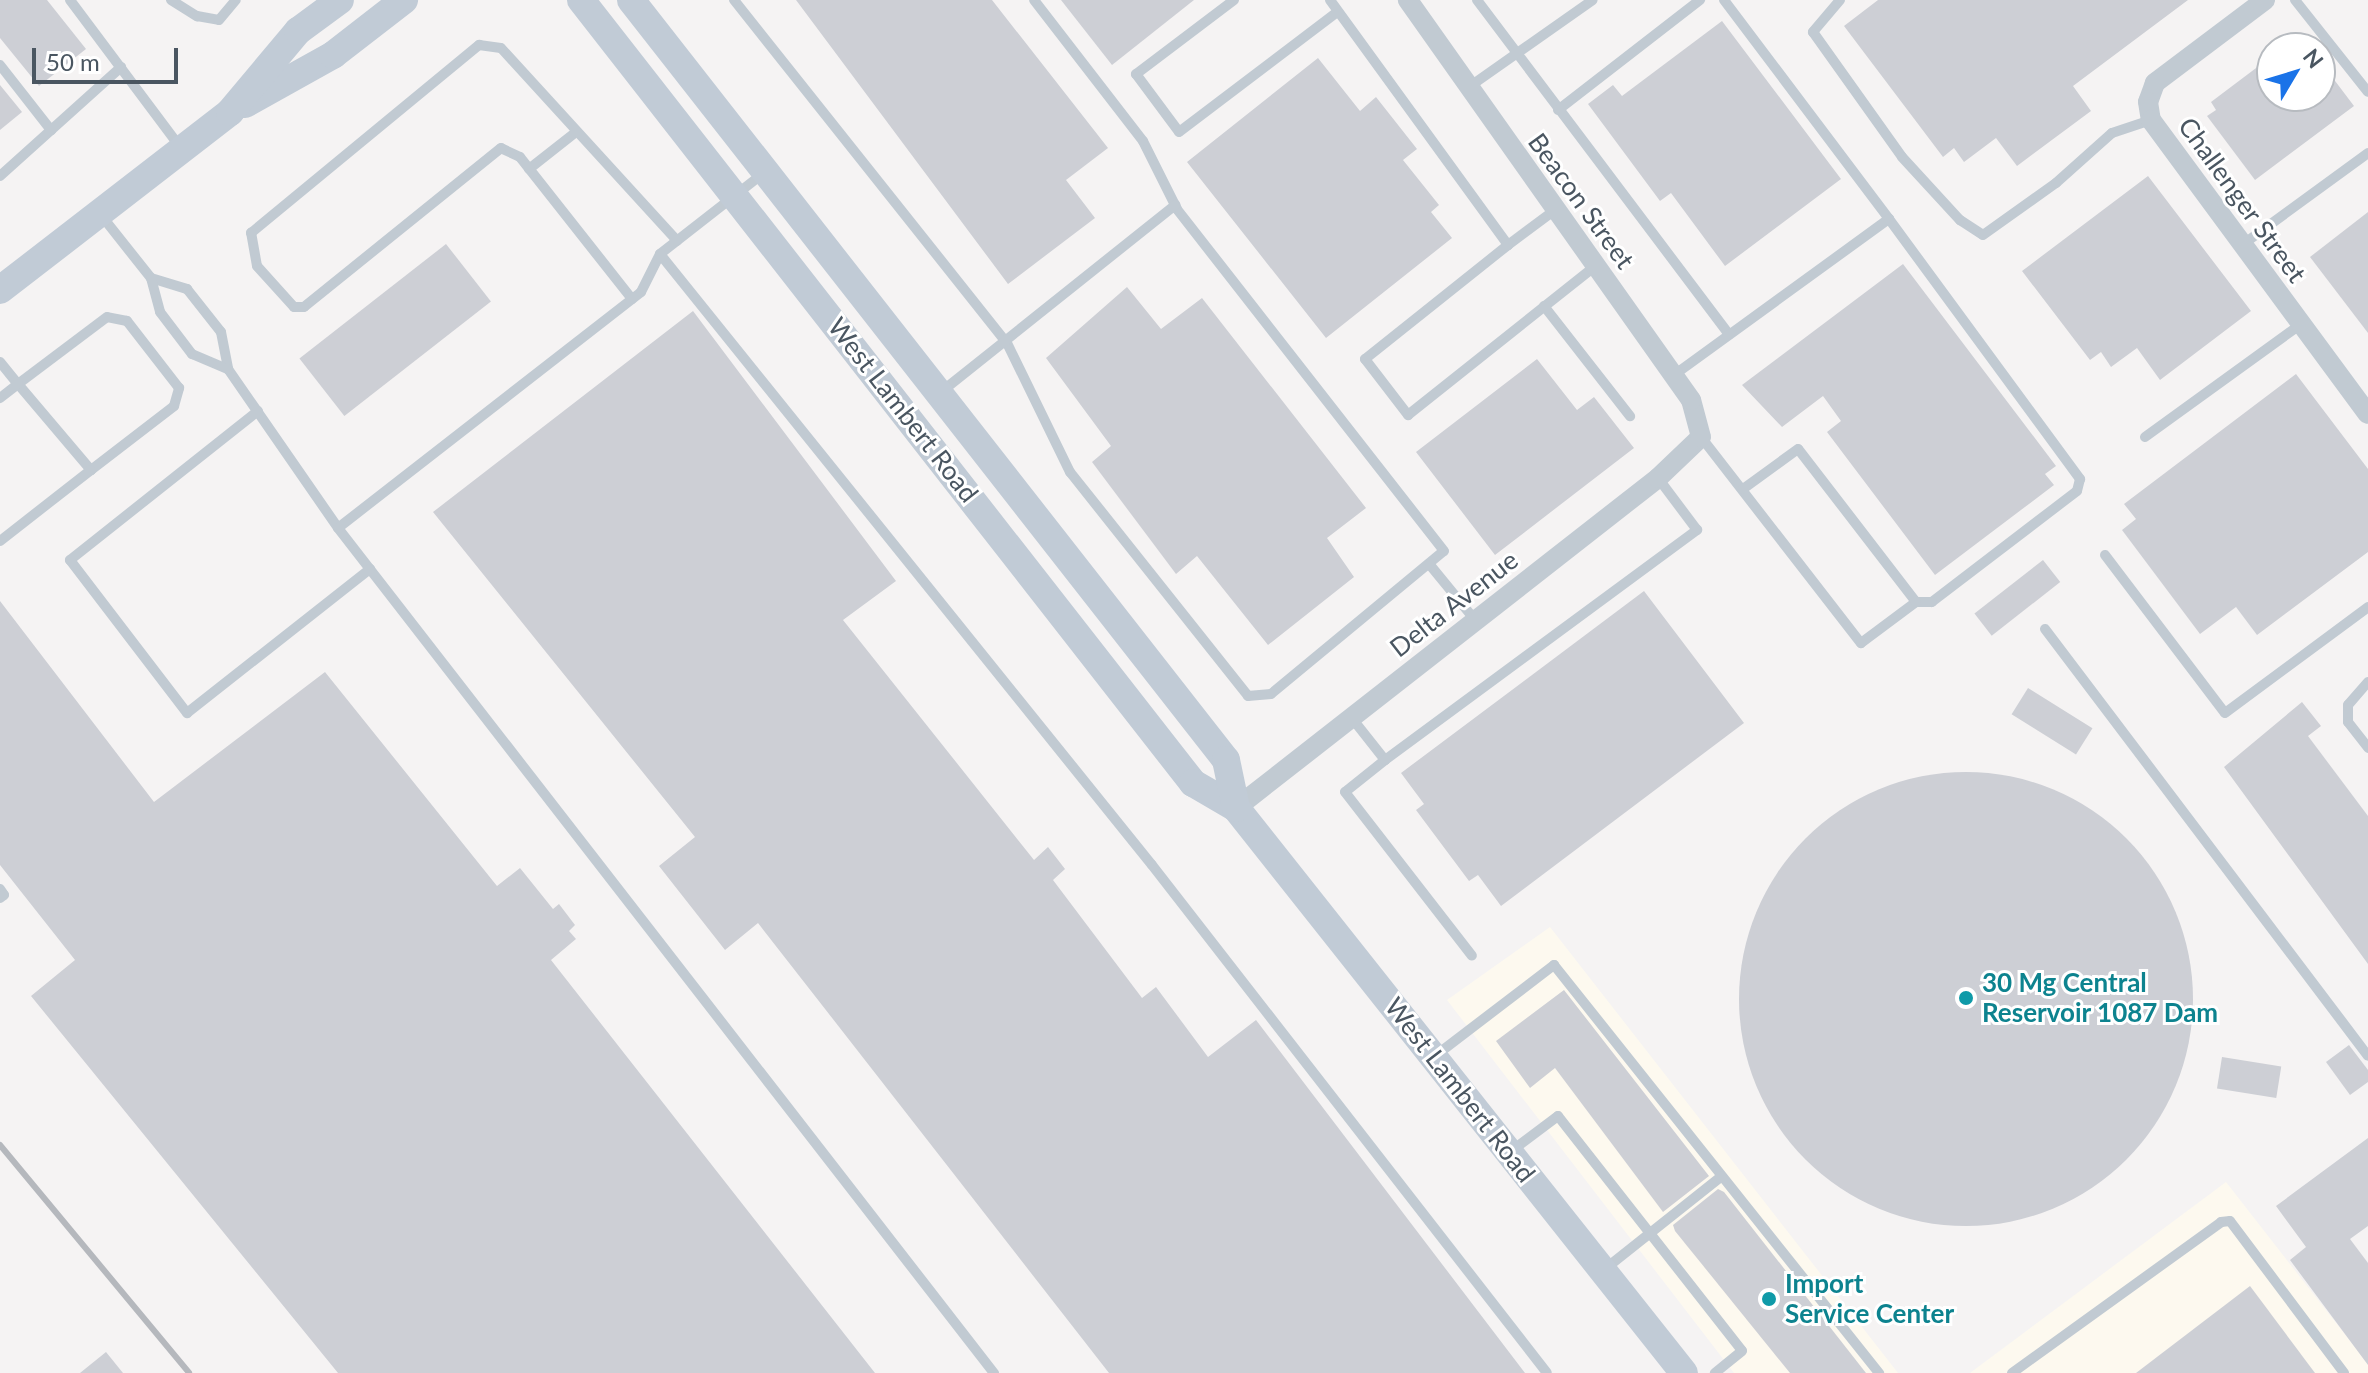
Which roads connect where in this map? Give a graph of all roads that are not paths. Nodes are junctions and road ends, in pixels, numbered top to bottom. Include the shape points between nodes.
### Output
1 (70, 0) edge
2 (171, 0) edge
3 (236, 0) edge
4 (340, 0) edge
5 (404, 0) edge
6 (581, 0) edge
7 (631, 0) edge
8 (734, 0) edge
9 (1034, 0) edge
10 (1234, 0) edge
11 (1330, 0) edge
12 (1408, 0) edge
13 (1477, 0) edge
14 (1593, 0) edge
15 (1700, 0) edge
16 (1724, 0) edge
17 (1840, 0) edge
18 (2265, 0) edge
19 (2295, 0) edge
20 (1336, 13) junction
21 (1516, 54) junction
22 (0, 65) edge
23 (121, 67) junction
24 (1467, 88) junction
25 (2368, 92) edge
26 (1558, 110) junction
27 (230, 112) junction
28 (2151, 120) junction
29 (51, 130) junction
30 (576, 132) junction
31 (183, 152) junction
32 (2368, 153) edge
33 (529, 169) junction
34 (766, 171) junction
35 (0, 176) edge
36 (735, 194) junction
37 (1175, 205) junction
38 (1555, 210) junction
39 (101, 215) junction
40 (1889, 219) junction
41 (677, 241) junction
42 (1508, 245) junction
43 (2242, 245) junction
44 (660, 254) junction
45 (1595, 266) junction
46 (151, 278) junction
47 (0, 290) edge
48 (632, 299) junction
49 (1544, 306) junction
50 (2301, 324) junction
51 (1729, 335) junction
52 (1005, 340) junction
53 (0, 362) edge
54 (228, 369) junction
55 (1674, 375) junction
56 (18, 384) junction
57 (939, 393) junction
58 (0, 398) edge
59 (258, 411) junction
60 (2368, 414) edge
61 (1630, 416) dead end
62 (1701, 437) junction
63 (2145, 437) dead end
64 (91, 470) junction
65 (1658, 478) junction
66 (1743, 489) junction
67 (338, 528) junction
68 (0, 541) edge
69 (2105, 555) dead end
70 (1430, 565) junction
71 (370, 569) junction
72 (1916, 602) junction
73 (2368, 607) edge
74 (1475, 620) junction
75 (2045, 629) dead end
76 (2368, 682) edge
77 (1351, 717) junction
78 (2368, 748) edge
79 (1385, 760) junction
80 (1236, 808) junction
81 (0, 889) edge
82 (0, 898) edge
83 (1472, 956) dead end
84 (2368, 1056) edge
85 (1434, 1058) junction
86 (1509, 1153) junction
87 (1722, 1176) junction
88 (1649, 1234) junction
89 (1603, 1271) junction
90 (994, 1373) edge
91 (1547, 1373) edge
92 (1684, 1373) edge
93 (1715, 1373) edge
94 (1879, 1373) edge
95 (2012, 1373) edge
96 (2344, 1373) edge

1 - 23 lane
2 - 3 lane via 197,16 219,20
4 - 27 main road via 298,31
5 - 27 main road via 333,55
6 - 36 main road, West Lambert Road
7 - 34 main road, West Lambert Road
8 - 52 lane
9 - 37 lane via 1143,141
10 - 20 lane via 1136,74 1179,132
11 - 20 lane
12 - 24 street, Beacon Street
13 - 21 lane
14 - 21 lane
15 - 26 lane
16 - 40 lane
17 - 28 lane via 1813,32 1902,157 1960,220 1983,235 2056,183 2112,133
18 - 28 street, Challenger Street via 2155,83 2148,102
19 - 25 lane
20 - 42 lane
21 - 24 lane
21 - 26 lane
22 - 29 lane
23 - 29 lane
23 - 31 lane
24 - 38 street, Beacon Street
26 - 51 lane
27 - 31 main road
28 - 43 street, Challenger Street
29 - 35 lane
30 - 33 lane
30 - 33 lane via 501,48 479,45 251,233 257,266 294,307 304,307 501,148
30 - 41 lane
31 - 39 main road
32 - 43 lane
33 - 48 lane
34 - 36 lane
34 - 57 main road, West Lambert Road
36 - 41 lane
36 - 80 main road, West Lambert Road via 1193,783
37 - 52 lane
37 - 70 lane via 1444,551
38 - 42 lane
38 - 45 street, Beacon Street
39 - 46 lane
39 - 47 main road
40 - 51 lane
40 - 72 lane via 2080,479 2077,491 1932,602
41 - 44 lane
42 - 49 lane via 1365,359 1408,415
43 - 50 street, Challenger Street
44 - 48 lane
44 - 91 lane via 1152,865
45 - 49 lane
45 - 55 street, Beacon Street
46 - 54 lane via 160,312 192,354
46 - 54 lane via 187,289 221,332
48 - 67 lane
49 - 61 lane
50 - 60 street, Challenger Street
50 - 63 lane
51 - 55 lane
52 - 57 lane
52 - 70 lane via 1070,472 1248,696 1271,694
53 - 56 lane
54 - 59 lane
55 - 62 street, Beacon Street via 1691,400
56 - 58 lane
56 - 64 lane
56 - 64 lane via 107,317 127,321 179,388 174,406
57 - 80 main road, West Lambert Road via 1226,760
59 - 67 lane
59 - 71 lane via 70,560 187,713
62 - 65 street, Delta Avenue
62 - 66 lane
64 - 68 lane
65 - 74 street, Delta Avenue
65 - 79 lane via 1697,530
66 - 72 lane via 1798,449
66 - 72 lane via 1861,643
67 - 71 lane
69 - 73 lane via 2225,713
70 - 74 lane
71 - 90 lane
74 - 77 street, Delta Avenue
75 - 84 lane
76 - 78 lane via 2348,705 2348,722
77 - 79 lane
77 - 80 street, Delta Avenue
79 - 83 lane via 1345,792
80 - 85 main road, West Lambert Road
81 - 82 lane
85 - 86 main road, West Lambert Road
85 - 87 lane via 1554,965
86 - 88 lane via 1558,1116
86 - 89 main road, West Lambert Road
87 - 88 lane
87 - 94 lane
88 - 89 lane
88 - 93 lane via 1742,1351
89 - 92 main road, West Lambert Road
95 - 96 lane via 2221,1222 2230,1221

